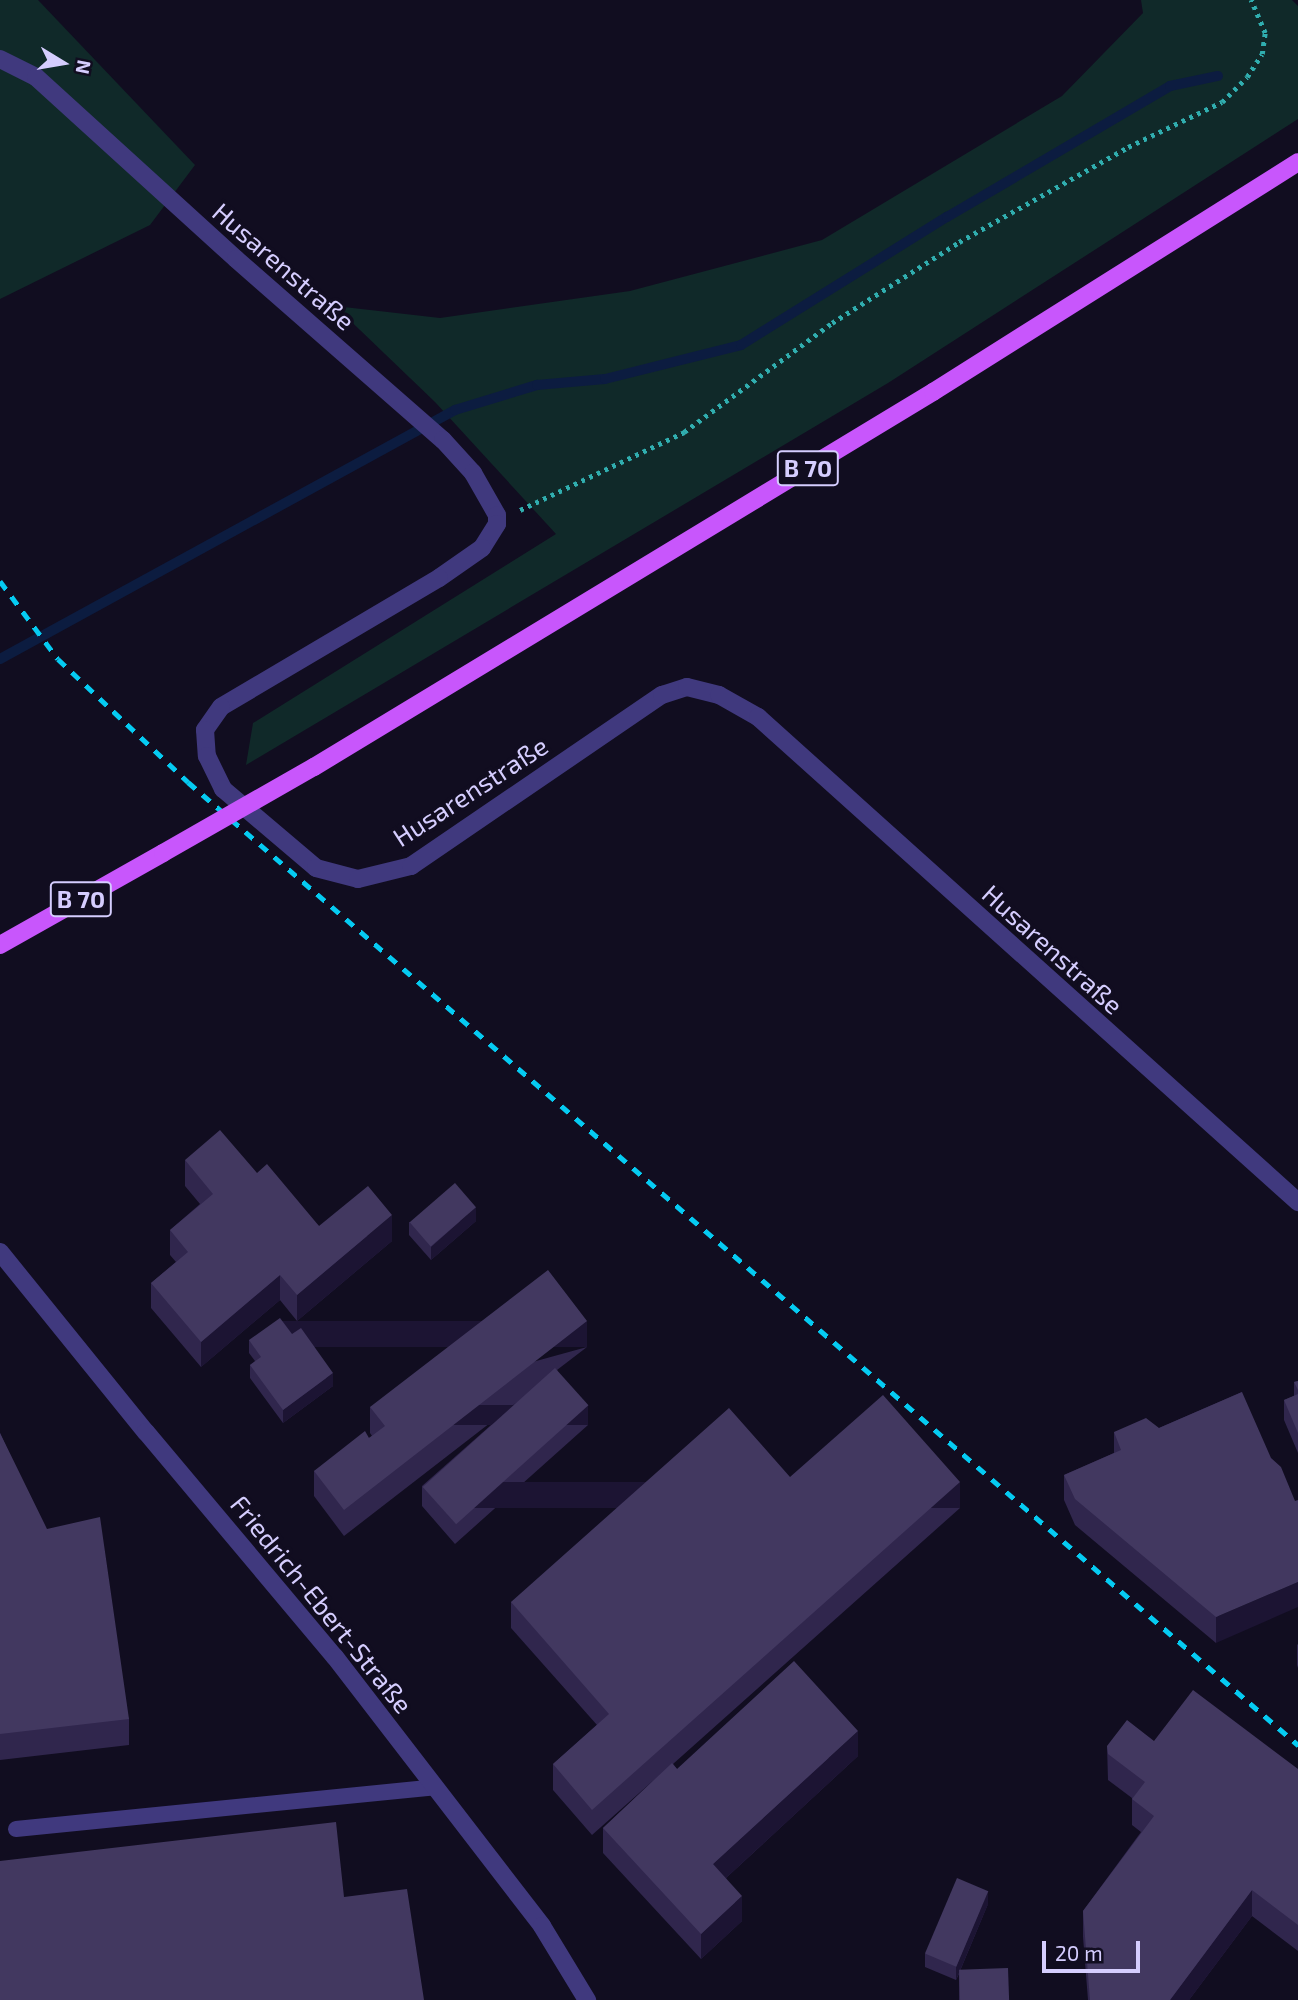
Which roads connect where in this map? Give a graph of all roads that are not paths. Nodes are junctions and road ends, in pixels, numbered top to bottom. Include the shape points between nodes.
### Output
1 (0, 59) edge
2 (1298, 162) edge
3 (0, 945) edge
4 (1298, 1202) edge
5 (0, 1252) edge
6 (435, 1787) junction
7 (16, 1829) dead end
8 (587, 2000) edge

1 - 4 street, Husarenstraße via 36,77 443,440 473,473 497,515 497,524 482,548 439,578 221,707 205,730 208,756 223,789 316,868 358,879 411,866 662,695 687,687 719,695 758,717
2 - 3 main road, B 70, bridge via 933,392 314,767
5 - 6 street, Friedrich-Ebert-Straße via 335,1657
6 - 7 lane
6 - 8 street, Friedrich-Ebert-Straße via 542,1926

